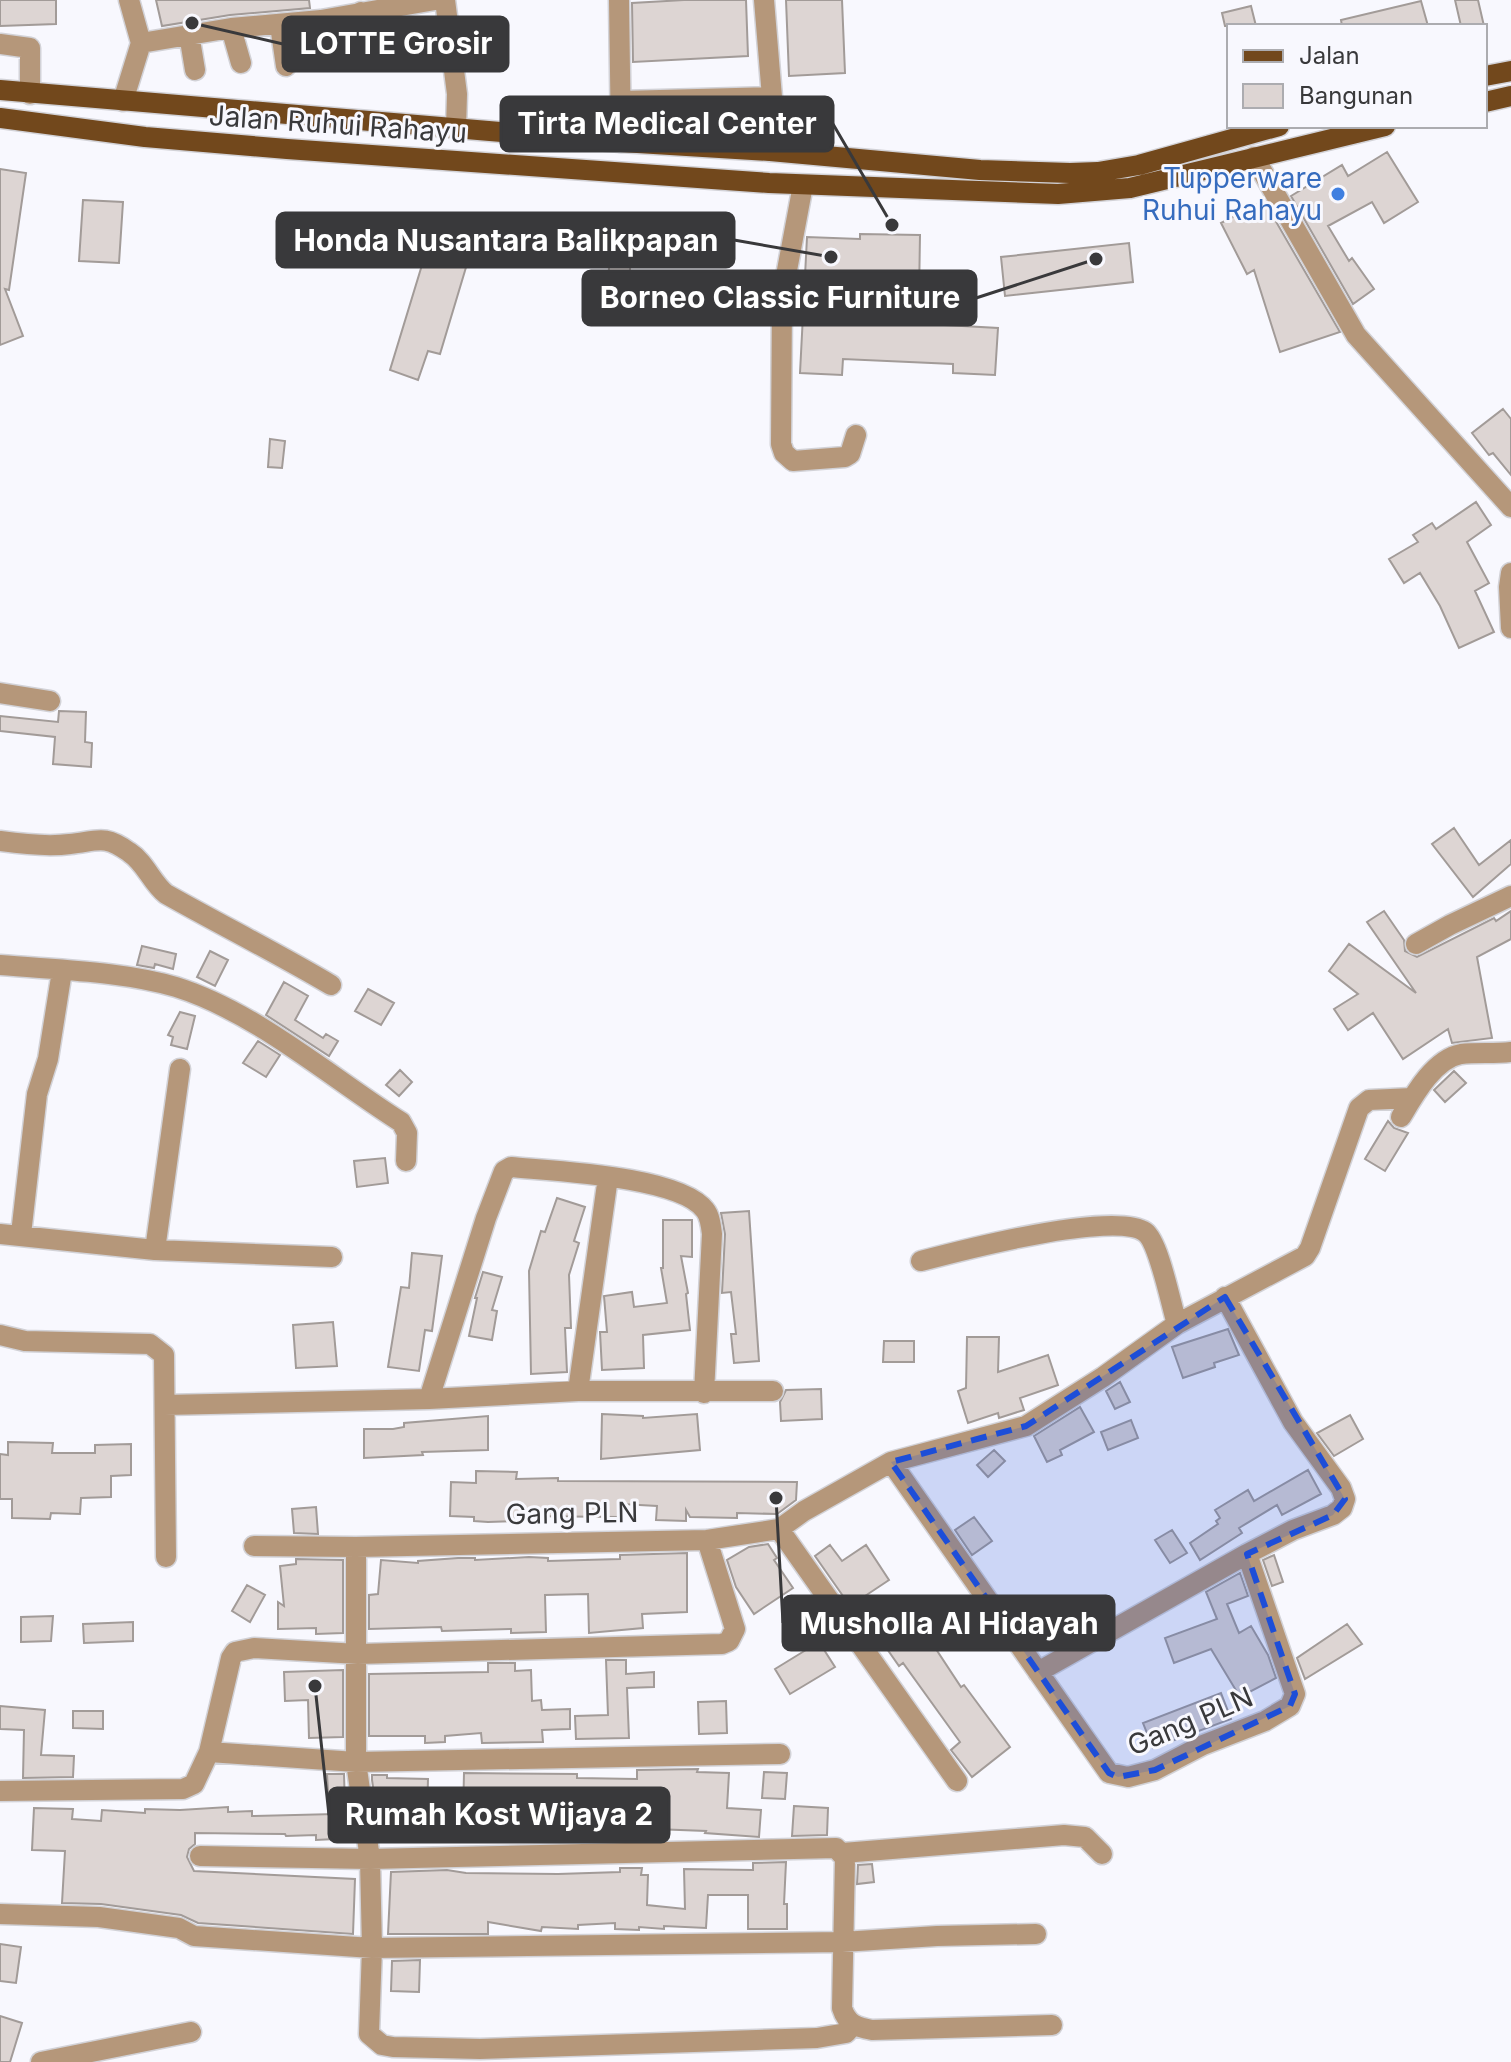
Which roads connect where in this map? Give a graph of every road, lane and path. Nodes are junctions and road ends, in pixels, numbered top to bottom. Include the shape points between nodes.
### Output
1 (129, 0) edge
2 (435, 0) edge
3 (445, 0) edge
4 (619, 0) edge
5 (764, 0) edge
6 (361, 12) junction
7 (321, 20) junction
8 (280, 25) junction
9 (231, 28) junction
10 (189, 34) junction
11 (141, 43) junction
12 (0, 44) edge
13 (331, 55) dead end
14 (371, 57) dead end
15 (241, 63) dead end
16 (286, 66) dead end
17 (195, 70) dead end
18 (1511, 71) edge
19 (1487, 76) edge
20 (0, 90) edge
21 (30, 94) junction
22 (1511, 96) edge
23 (772, 97) junction
24 (123, 101) junction
25 (622, 101) junction
26 (1487, 102) edge
27 (0, 118) edge
28 (1272, 128) edge
29 (1377, 128) edge
30 (456, 129) junction
31 (621, 142) junction
32 (770, 151) junction
33 (1254, 157) junction
34 (769, 183) junction
35 (803, 185) junction
36 (856, 435) dead end
37 (1511, 507) edge
38 (1511, 573) edge
39 (1511, 628) edge
40 (0, 693) edge
41 (50, 701) dead end
42 (0, 841) edge
43 (1511, 896) edge
44 (1416, 944) dead end
45 (0, 965) edge
46 (62, 971) junction
47 (331, 985) dead end
48 (1511, 1052) edge
49 (180, 1069) dead end
50 (1412, 1098) junction
51 (1401, 1117) dead end
52 (406, 1161) dead end
53 (608, 1177) junction
54 (0, 1234) edge
55 (21, 1234) junction
56 (155, 1250) junction
57 (332, 1257) dead end
58 (921, 1261) dead end
59 (1225, 1297) junction
60 (1177, 1324) junction
61 (0, 1335) edge
62 (578, 1391) junction
63 (773, 1391) dead end
64 (704, 1393) junction
65 (429, 1399) junction
66 (165, 1405) junction
67 (891, 1462) junction
68 (779, 1529) junction
69 (707, 1540) junction
70 (254, 1546) dead end
71 (356, 1547) junction
72 (1247, 1554) junction
73 (166, 1557) dead end
74 (358, 1654) junction
75 (1038, 1672) junction
76 (209, 1752) junction
77 (780, 1754) dead end
78 (356, 1762) junction
79 (957, 1781) dead end
80 (0, 1791) edge
81 (843, 1853) junction
82 (1102, 1854) dead end
83 (200, 1856) dead end
84 (370, 1859) junction
85 (0, 1914) edge
86 (1036, 1934) dead end
87 (842, 1942) junction
88 (372, 1948) junction
89 (853, 2025) junction
90 (1052, 2025) dead end
91 (191, 2032) dead end
92 (41, 2062) edge

1 - 11 street
2 - 6 street
3 - 30 street
4 - 25 street
5 - 23 street
6 - 7 street
6 - 14 street
7 - 8 street
7 - 13 street
8 - 9 street
8 - 16 street
9 - 10 street
9 - 15 street
10 - 11 street
10 - 17 street
11 - 24 street
12 - 21 street via 30,48
18 - 19 main road
20 - 21 main road, Jalan Ruhui Rahayu
21 - 24 main road, Jalan Ruhui Rahayu
22 - 26 main road
23 - 25 street
23 - 32 street
24 - 30 main road, Jalan Ruhui Rahayu
25 - 31 street
27 - 34 main road, Jalan Ruhui Rahayu via 145,137
28 - 32 main road, Jalan Ruhui Rahayu via 1098,172 980,170
29 - 33 main road, Jalan Ruhui Rahayu
30 - 31 main road, Jalan Ruhui Rahayu
31 - 32 main road, Jalan Ruhui Rahayu
32 - 34 main road
33 - 35 main road, Jalan Ruhui Rahayu via 1093,193
33 - 37 street via 1356,335
34 - 35 main road, Jalan Ruhui Rahayu
35 - 36 street via 782,297 781,444 793,461 845,457
38 - 39 street
40 - 41 street
42 - 47 street via 69,845 109,839 142,862 166,894
43 - 44 street
45 - 46 street
46 - 52 street via 178,988 248,1019 401,1122 407,1133
46 - 55 street via 37,1094
48 - 50 street via 1457,1055 1431,1073
49 - 56 street
50 - 51 street
50 - 59 street via 1362,1104 1310,1248 1295,1262
53 - 62 street
53 - 64 street via 648,1182 690,1198 705,1210 712,1234
53 - 65 street via 515,1167 504,1171
54 - 55 street
55 - 56 street
56 - 57 street
58 - 60 street via 1065,1230 1134,1227 1154,1244
59 - 60 street
59 - 72 street via 1293,1422 1345,1499 1333,1515
60 - 67 street via 1026,1426
61 - 66 street via 33,1342 150,1344 164,1355
62 - 64 street
62 - 65 street
63 - 64 street
65 - 66 street
66 - 73 street
67 - 68 street, Gang PLN
67 - 75 street, Gang PLN
68 - 69 street, Gang PLN
68 - 79 street
69 - 71 street, Gang PLN
69 - 74 street via 735,1629 722,1644
70 - 71 street, Gang PLN
71 - 74 street
72 - 75 street
72 - 75 street, Gang PLN via 1295,1694 1290,1706 1265,1721 1155,1770 1118,1777 1109,1773
74 - 76 street via 254,1648 235,1652
74 - 78 street
76 - 78 street
76 - 80 street via 194,1784 183,1789
77 - 78 street
78 - 84 street
81 - 82 street via 1064,1835 1085,1837
81 - 84 street via 831,1847
81 - 87 street
83 - 84 street
84 - 88 street
85 - 88 street via 99,1917 179,1928 194,1936
86 - 87 street
87 - 88 street
87 - 89 street via 842,2008
88 - 89 street via 369,2034 393,2047 817,2038 846,2033
89 - 90 street via 872,2030
91 - 92 street

